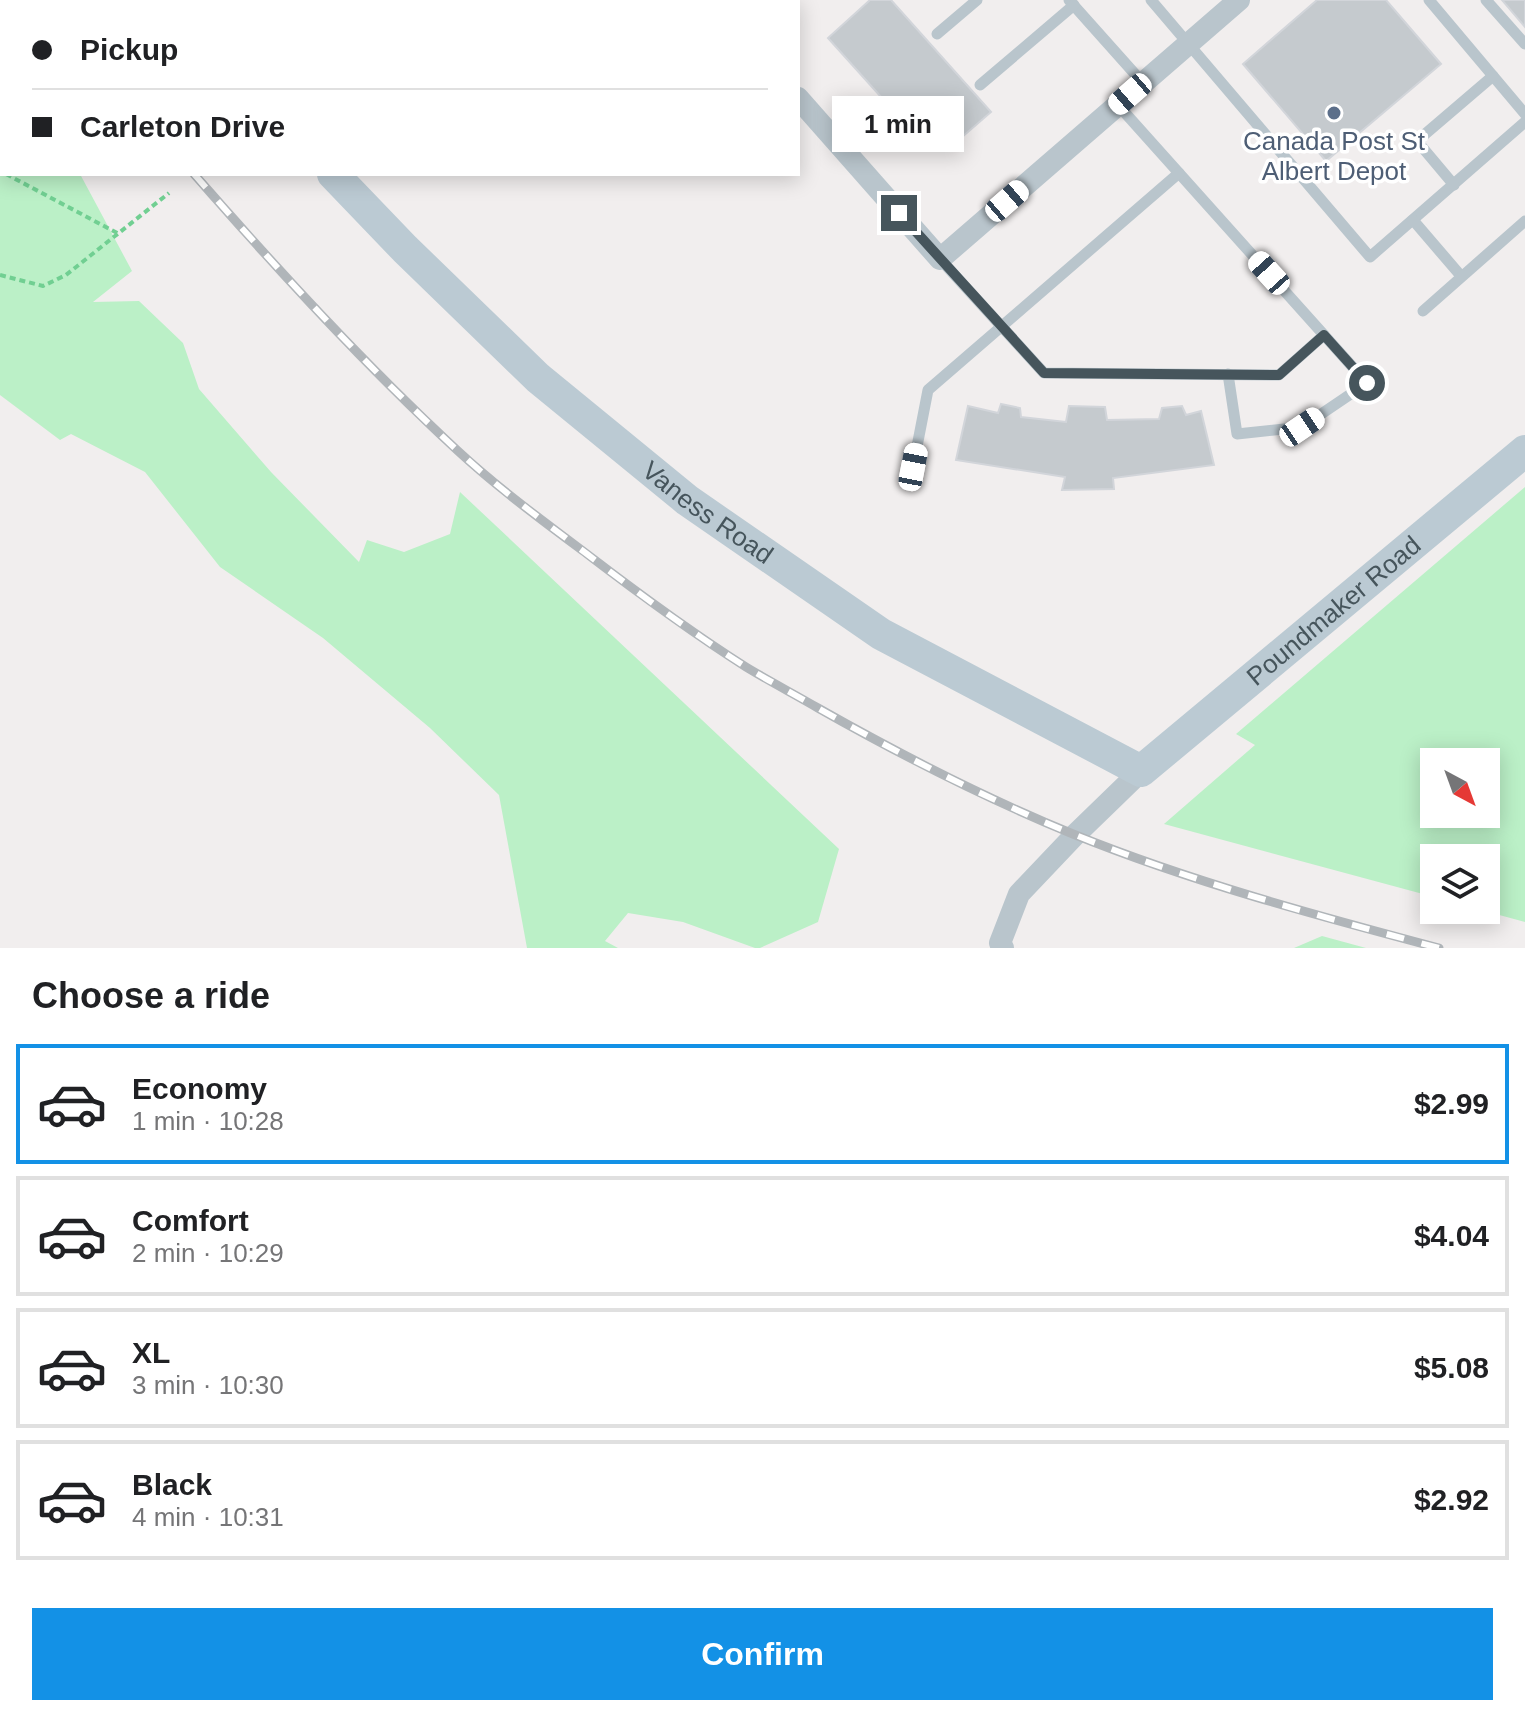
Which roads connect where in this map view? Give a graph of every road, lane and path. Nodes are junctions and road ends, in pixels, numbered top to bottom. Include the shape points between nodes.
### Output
1 (977, 0) edge
2 (1151, 0) edge
3 (1239, 0) edge
4 (1429, 0) edge
5 (1486, 0) edge
6 (1072, 3) edge
7 (937, 34) dead end
8 (1189, 43) junction
9 (1525, 44) edge
10 (1493, 76) junction
11 (1143, 83) junction
12 (980, 85) dead end
13 (800, 100) edge
14 (1118, 105) junction
15 (1525, 114) edge
16 (1525, 122) edge
17 (1179, 173) junction
18 (10, 176) edge
19 (335, 176) edge
20 (1454, 185) junction
21 (169, 193) dead end
22 (1413, 220) junction
23 (1525, 221) edge
24 (119, 234) junction
25 (940, 259) junction
26 (0, 275) edge
27 (1461, 276) junction
28 (1423, 311) dead end
29 (1001, 326) junction
30 (1324, 335) junction
31 (1228, 374) junction
32 (1525, 451) edge
33 (913, 467) dead end
34 (1141, 771) junction
35 (1003, 948) edge

1 - 7 lane
2 - 8 lane
3 - 8 street
4 - 10 lane
5 - 9 lane
6 - 11 lane
6 - 12 lane
8 - 11 street
8 - 22 lane via 1370,257
10 - 15 lane
10 - 20 lane via 1417,141
11 - 14 street
13 - 25 street
14 - 17 lane
14 - 25 street
16 - 20 lane
17 - 29 lane
17 - 30 lane
18 - 24 path
19 - 34 street, Vaness Road via 538,378 687,500 881,634
20 - 22 lane
21 - 24 path
22 - 27 lane
23 - 27 lane
24 - 26 path via 43,286
25 - 29 lane
27 - 28 lane
29 - 31 lane via 1044,373
29 - 33 lane via 928,390
30 - 31 lane via 1279,375
30 - 31 lane via 1367,383 1302,427 1237,434
32 - 34 street, Poundmaker Road
34 - 35 street via 1019,894 1000,943

